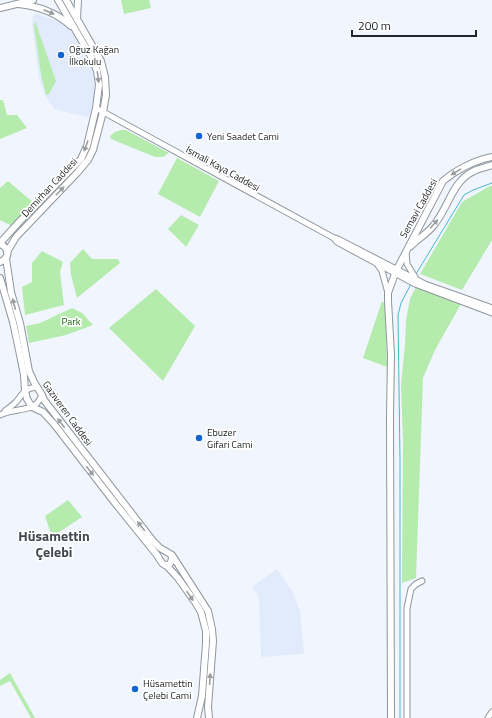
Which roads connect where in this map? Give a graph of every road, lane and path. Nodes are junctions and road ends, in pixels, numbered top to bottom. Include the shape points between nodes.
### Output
1 (33, 0) edge
2 (58, 0) edge
3 (66, 0) edge
4 (78, 0) edge
5 (18, 4) junction
6 (0, 8) edge
7 (77, 19) junction
8 (75, 30) junction
9 (96, 108) junction
10 (103, 112) junction
11 (492, 157) edge
12 (492, 165) edge
13 (334, 238) junction
14 (0, 244) edge
15 (406, 251) junction
16 (7, 255) junction
17 (0, 262) edge
18 (378, 264) junction
19 (396, 271) junction
20 (0, 278) edge
21 (417, 280) junction
22 (388, 293) junction
23 (492, 308) edge
24 (492, 313) edge
25 (37, 387) junction
26 (25, 391) junction
27 (42, 395) junction
28 (32, 407) junction
29 (1, 414) edge
30 (170, 555) junction
31 (160, 560) junction
32 (166, 565) junction
33 (422, 581) dead end
34 (492, 712) edge
35 (197, 718) edge
36 (209, 718) edge
37 (391, 718) edge
38 (407, 718) edge
39 (488, 718) edge

1 - 5 main road
2 - 8 main road, Demirhan Caddesi
3 - 7 main road, Demirhan Caddesi
4 - 7 main road
5 - 6 main road
5 -> 8 main road via 48,11 64,19
7 - 10 main road, Demirhan Caddesi via 101,61 106,95
8 -> 9 main road, Demirhan Caddesi via 97,71 99,85
9 - 10 street, İsmali Kaya Caddesi
9 -> 14 main road, Demirhan Caddesi via 87,146 81,159
10 - 13 street, İsmali Kaya Caddesi
16 -> 10 main road, Demirhan Caddesi via 16,237 88,160
11 -> 15 main road, Semavi Caddesi via 466,166 443,181
15 -> 12 main road, Semavi Caddesi via 434,225 458,183 474,170
13 - 18 street, İsmali Kaya Caddesi
13 - 19 street, İsmali Kaya Caddesi
14 - 16 main road via 5,246
15 - 19 main road, Semavi Caddesi
15 - 21 street via 407,264
16 - 17 main road
25 -> 16 main road, Gaziveren Caddesi via 29,371 11,292
18 - 19 street, İsmali Kaya Caddesi
18 - 22 street
19 - 21 street, İsmali Kaya Caddesi
19 - 22 main road, Semavi Caddesi
19 - 24 street, İsmali Kaya Caddesi via 415,284
20 - 26 main road via 13,322
21 - 23 street, İsmali Kaya Caddesi
22 - 37 main road via 391,366
25 - 26 street via 30,387
25 - 27 main road, Gaziveren Caddesi
26 - 28 main road
26 - 29 street via 16,403
27 - 28 street
30 -> 27 main road, Gaziveren Caddesi via 149,536
28 - 29 street
28 -> 31 main road, Gaziveren Caddesi via 43,412 54,424
30 - 31 main road via 162,554
30 - 32 main road via 171,563
36 -> 30 main road, Gaziveren Caddesi via 213,641 208,611
31 - 32 main road
32 -> 35 main road via 195,602 201,612 206,631 202,696
33 - 38 street via 411,589 407,608
34 - 39 street

